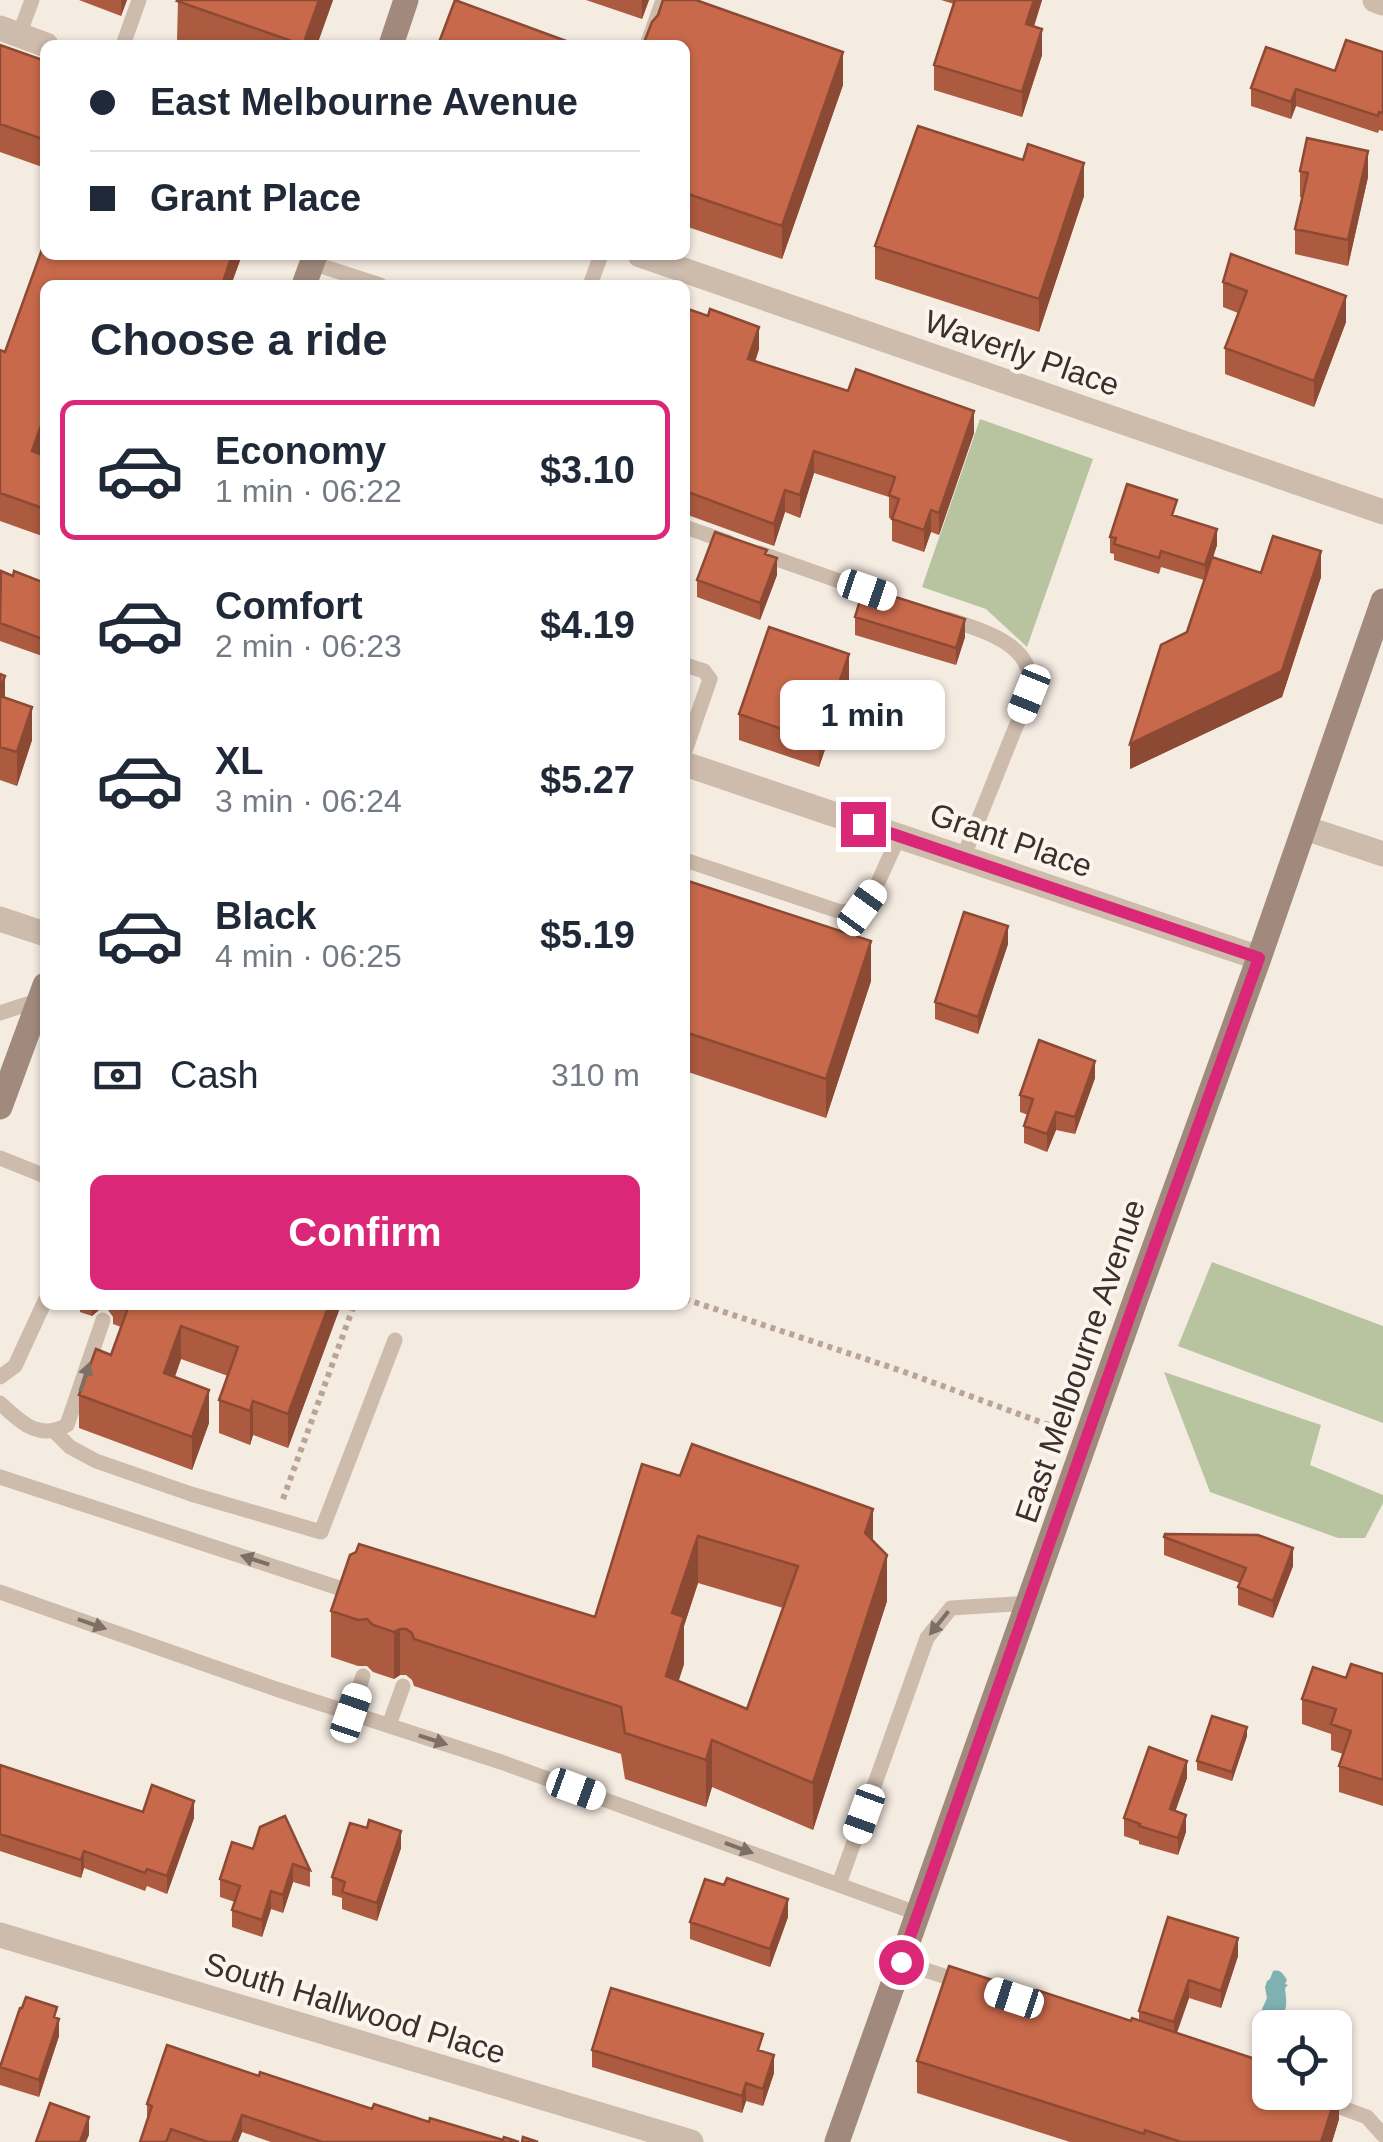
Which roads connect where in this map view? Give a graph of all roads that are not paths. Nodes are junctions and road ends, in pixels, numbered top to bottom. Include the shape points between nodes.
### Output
1 (32, 0) edge
2 (139, 0) edge
3 (406, 0) edge
4 (663, 0) edge
5 (1375, 0) edge
6 (1383, 3) edge
7 (10, 32) edge
8 (125, 40) edge
9 (393, 40) edge
10 (649, 40) edge
11 (40, 43) edge
12 (654, 260) edge
13 (311, 268) edge
14 (360, 280) edge
15 (1383, 512) edge
16 (690, 528) edge
17 (886, 597) edge
18 (1383, 601) edge
19 (940, 616) edge
20 (690, 667) edge
21 (690, 737) edge
22 (690, 766) edge
23 (1305, 828) junction
24 (899, 836) junction
25 (1383, 854) edge
26 (963, 858) junction
27 (690, 862) edge
28 (0, 919) edge
29 (40, 932) edge
30 (1259, 958) junction
31 (40, 994) edge
32 (40, 998) edge
33 (0, 1013) edge
34 (0, 1107) edge
35 (0, 1158) edge
36 (40, 1174) edge
37 (40, 1310) edge
38 (103, 1320) dead end
39 (395, 1340) dead end
40 (0, 1377) edge
41 (0, 1402) edge
42 (55, 1432) junction
43 (0, 1476) edge
44 (348, 1591) edge
45 (0, 1592) edge
46 (1029, 1603) junction
47 (364, 1676) dead end
48 (403, 1686) dead end
49 (351, 1713) junction
50 (389, 1725) junction
51 (839, 1884) junction
52 (918, 1914) junction
53 (0, 1935) edge
54 (901, 1962) junction
55 (977, 1986) edge
56 (1349, 2110) edge
57 (1383, 2136) edge
58 (691, 2142) edge
59 (837, 2142) edge

1 - 7 lane
2 - 8 lane
3 - 9 street
4 - 10 lane
5 - 6 street
7 - 11 street
12 - 15 street, Waverly Place
13 - 14 lane
16 - 17 lane
18 - 23 street, East Melbourne Avenue
19 - 26 lane via 1017,650 1032,680
20 - 21 lane via 710,679
22 - 24 street, Grant Place
23 - 25 street
23 - 30 street, East Melbourne Avenue
24 - 26 street, Grant Place
24 - 27 lane via 876,890 862,908 841,912
26 - 30 street, Grant Place
28 - 29 street
30 - 46 street, East Melbourne Avenue
31 - 33 lane
32 - 34 street
35 - 36 lane
37 - 40 lane via 15,1366
42 -> 38 lane via 67,1425
39 - 42 lane via 321,1532 96,1462
41 - 42 lane via 34,1430
44 -> 43 lane
45 -> 49 lane
46 -> 51 lane via 951,1608 927,1638
46 - 52 street, East Melbourne Avenue
47 - 49 lane
48 - 50 lane
49 - 50 lane
50 -> 51 lane
51 - 52 lane
52 - 54 street, East Melbourne Avenue
53 - 58 street, South Hallwood Place
54 - 55 lane
54 - 59 street, East Melbourne Avenue
56 - 57 lane via 1368,2117

